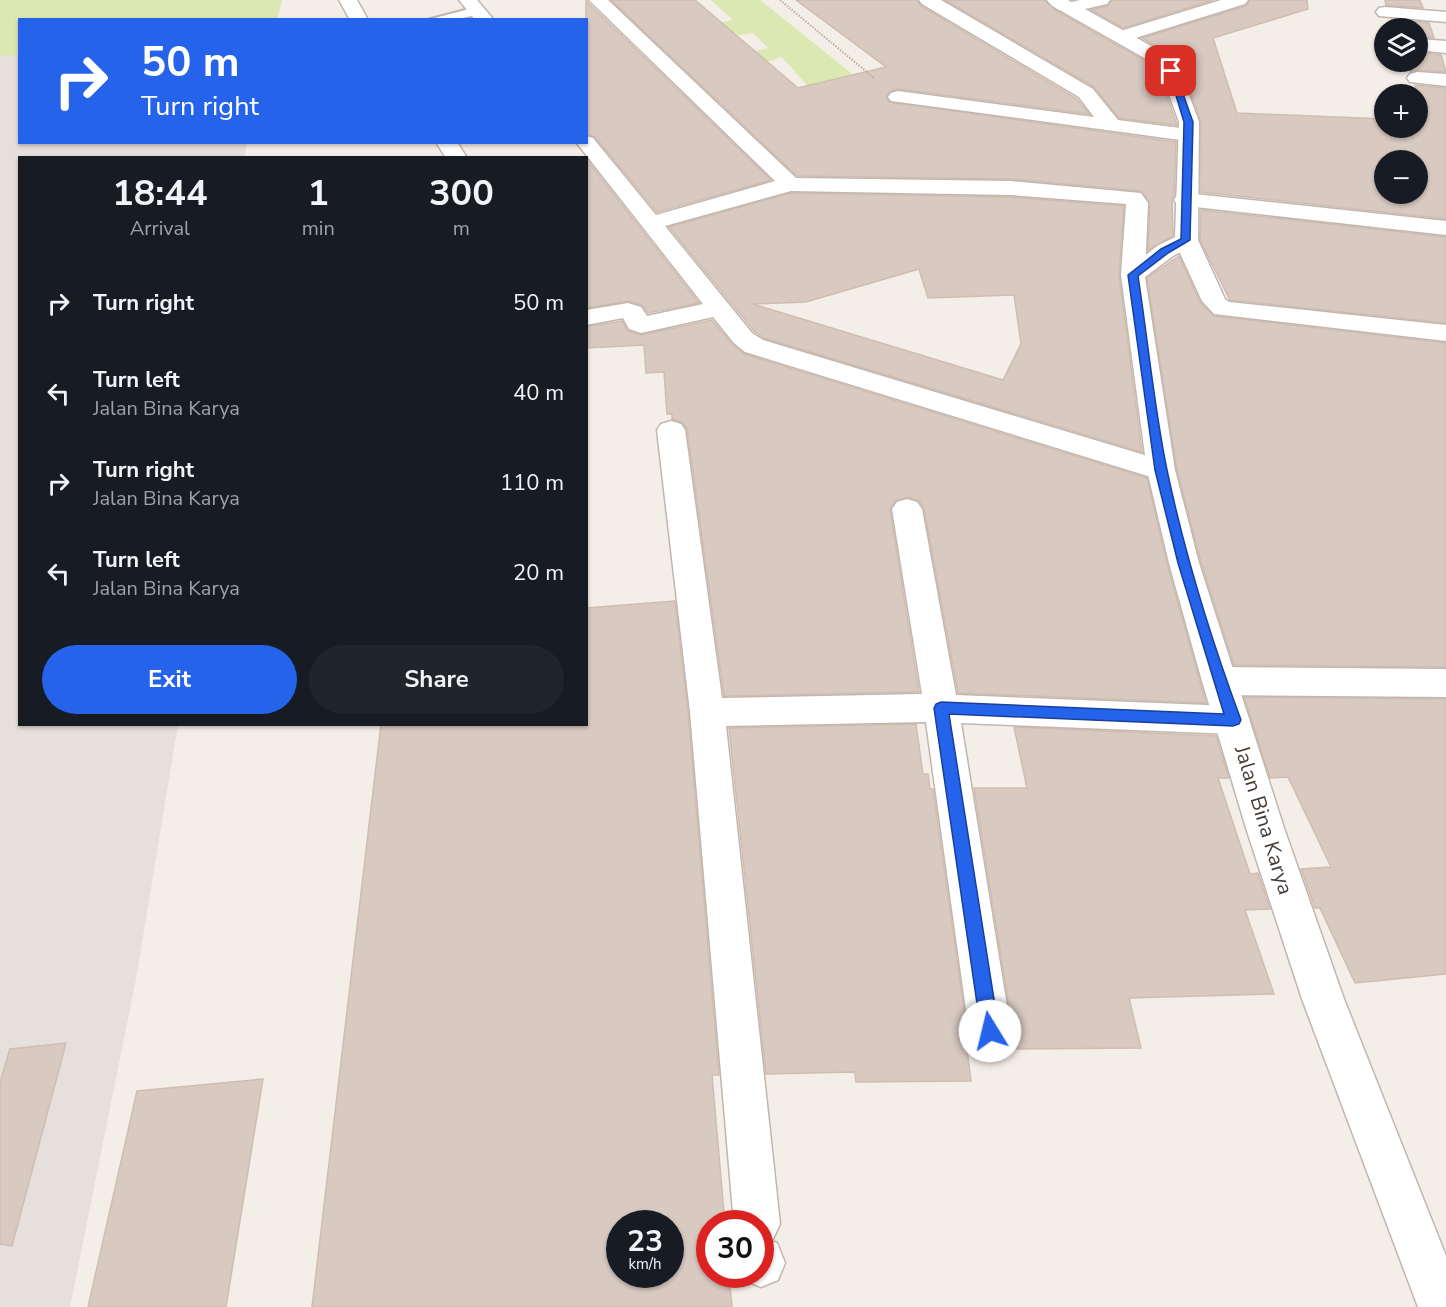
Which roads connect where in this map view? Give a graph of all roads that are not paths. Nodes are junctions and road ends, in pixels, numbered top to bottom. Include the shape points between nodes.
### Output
1 (348, 0) edge
2 (598, 0) edge
3 (928, 0) edge
4 (1101, 0) edge
5 (1239, 0) edge
6 (1063, 4) edge
7 (477, 10) edge
8 (1385, 12) dead end
9 (1446, 17) edge
10 (358, 18) edge
11 (442, 18) edge
12 (1123, 36) junction
13 (1428, 46) edge
14 (1446, 47) edge
15 (1417, 78) dead end
16 (1446, 80) edge
17 (898, 97) road end
18 (1112, 126) junction
19 (1188, 135) junction
20 (588, 144) edge
21 (790, 184) junction
22 (1185, 200) junction
23 (651, 223) junction
24 (1446, 228) edge
25 (1186, 240) junction
26 (1133, 275) junction
27 (719, 308) junction
28 (588, 318) edge
29 (1446, 333) edge
30 (671, 430) dead end
31 (1161, 470) junction
32 (907, 509) dead end
33 (1219, 681) junction
34 (1446, 682) edge
35 (941, 708) junction
36 (707, 712) junction
37 (1233, 720) junction
38 (990, 1031) dead end
39 (756, 1210) edge
40 (1442, 1307) edge

1 - 10 street
2 - 21 street
3 - 18 street via 1086,93
4 - 6 street
5 - 12 street
6 - 12 street
7 - 11 lane
8 - 9 street
12 - 19 street via 1169,68 1186,111
13 - 14 street
15 - 16 street
17 - 18 street
18 - 19 street
19 - 22 street
20 - 23 street
21 - 23 street
21 - 26 street, Jalan Bina Karya via 1010,188 1133,198 1137,203
22 - 24 street
22 - 25 street
23 - 27 street
25 - 26 street
25 - 29 street via 1214,301 1223,309
26 - 31 street, Jalan Bina Karya
27 - 28 street via 641,325 628,310
27 - 31 street via 754,346
30 - 36 street
31 - 33 street, Jalan Bina Karya
32 - 35 street
33 - 34 street
33 - 37 street, Jalan Bina Karya
35 - 36 street
35 - 37 street
35 - 38 street
36 - 39 street
37 - 40 street, Jalan Bina Karya via 1323,999

